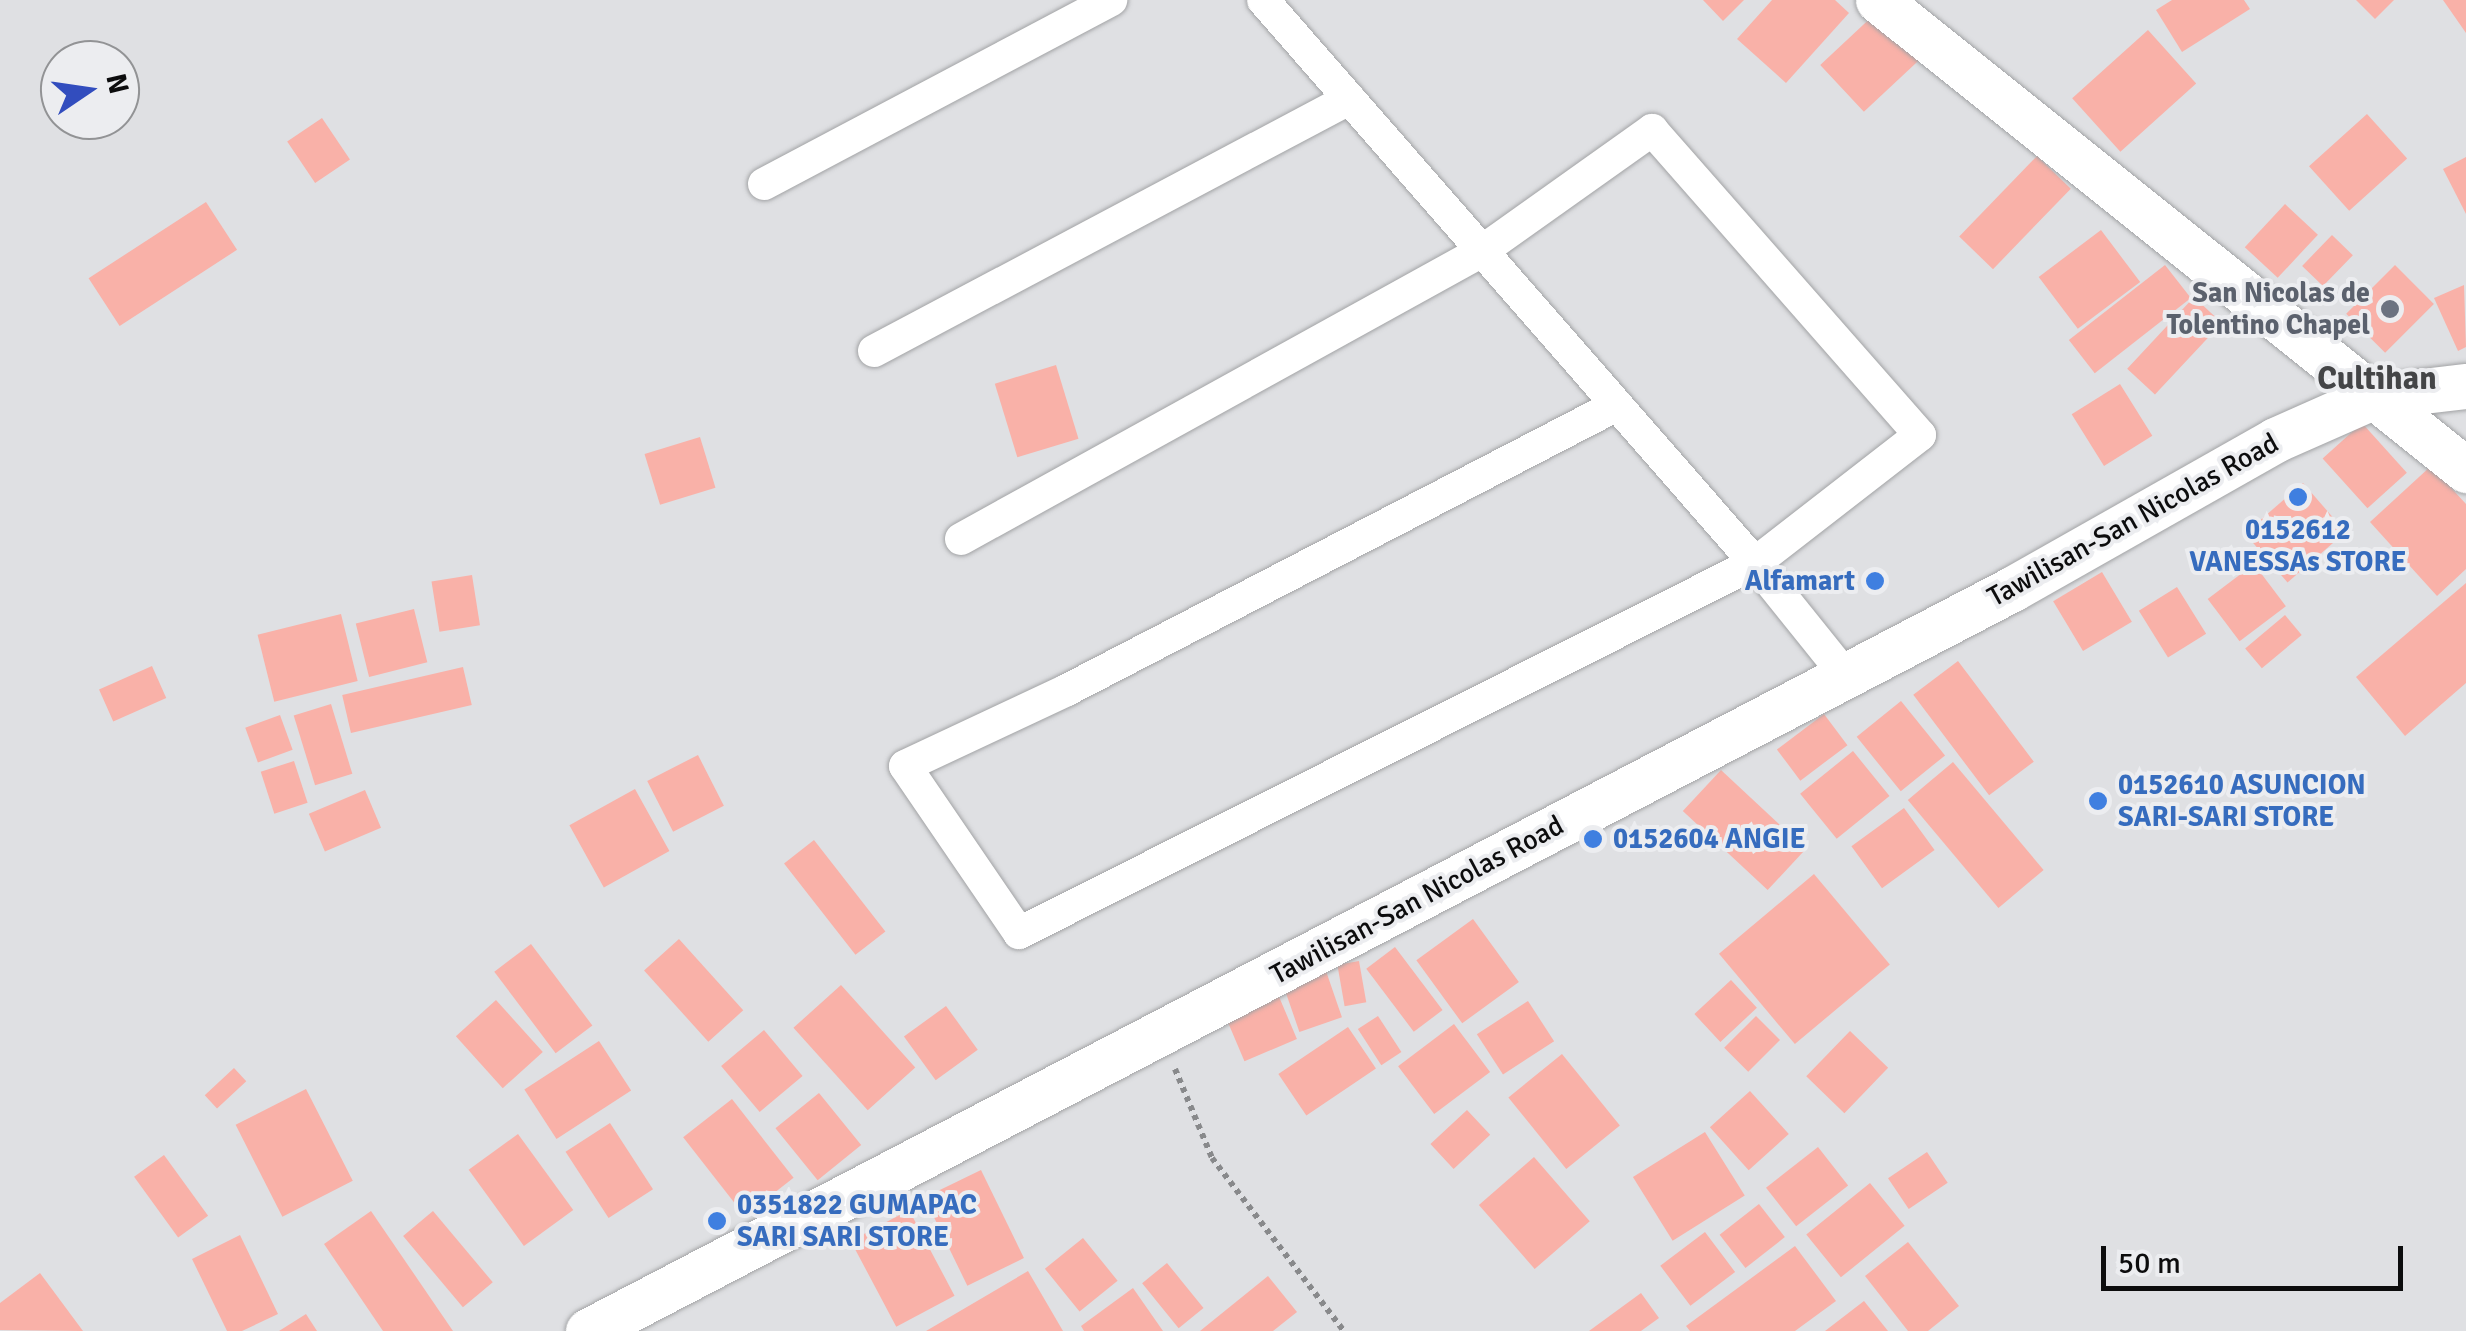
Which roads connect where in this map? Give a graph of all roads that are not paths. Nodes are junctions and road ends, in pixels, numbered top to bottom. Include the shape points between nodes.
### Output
1 (1111, 0) edge
2 (1263, 0) edge
3 (1878, 0) edge
4 (1349, 99) junction
5 (764, 184) dead end
6 (1482, 251) junction
7 (874, 351) dead end
8 (2466, 386) edge
9 (2372, 397) junction
10 (1617, 405) junction
11 (2466, 470) edge
12 (961, 538) dead end
13 (1754, 563) junction
14 (1845, 676) junction
15 (588, 1331) edge

1 - 5 street
2 - 4 street
3 - 9 main road
4 - 6 street
4 - 7 street
6 - 10 street
6 - 12 street
6 - 13 street via 1652,130 1920,435
8 - 9 main road, Tawilisan-San Nicolas Road
9 - 11 main road
9 - 14 main road, Tawilisan-San Nicolas Road via 2274,440 2012,590
10 - 13 street
10 - 13 street via 1067,690 904,766 1019,933
13 - 14 street
14 - 15 main road, Tawilisan-San Nicolas Road

